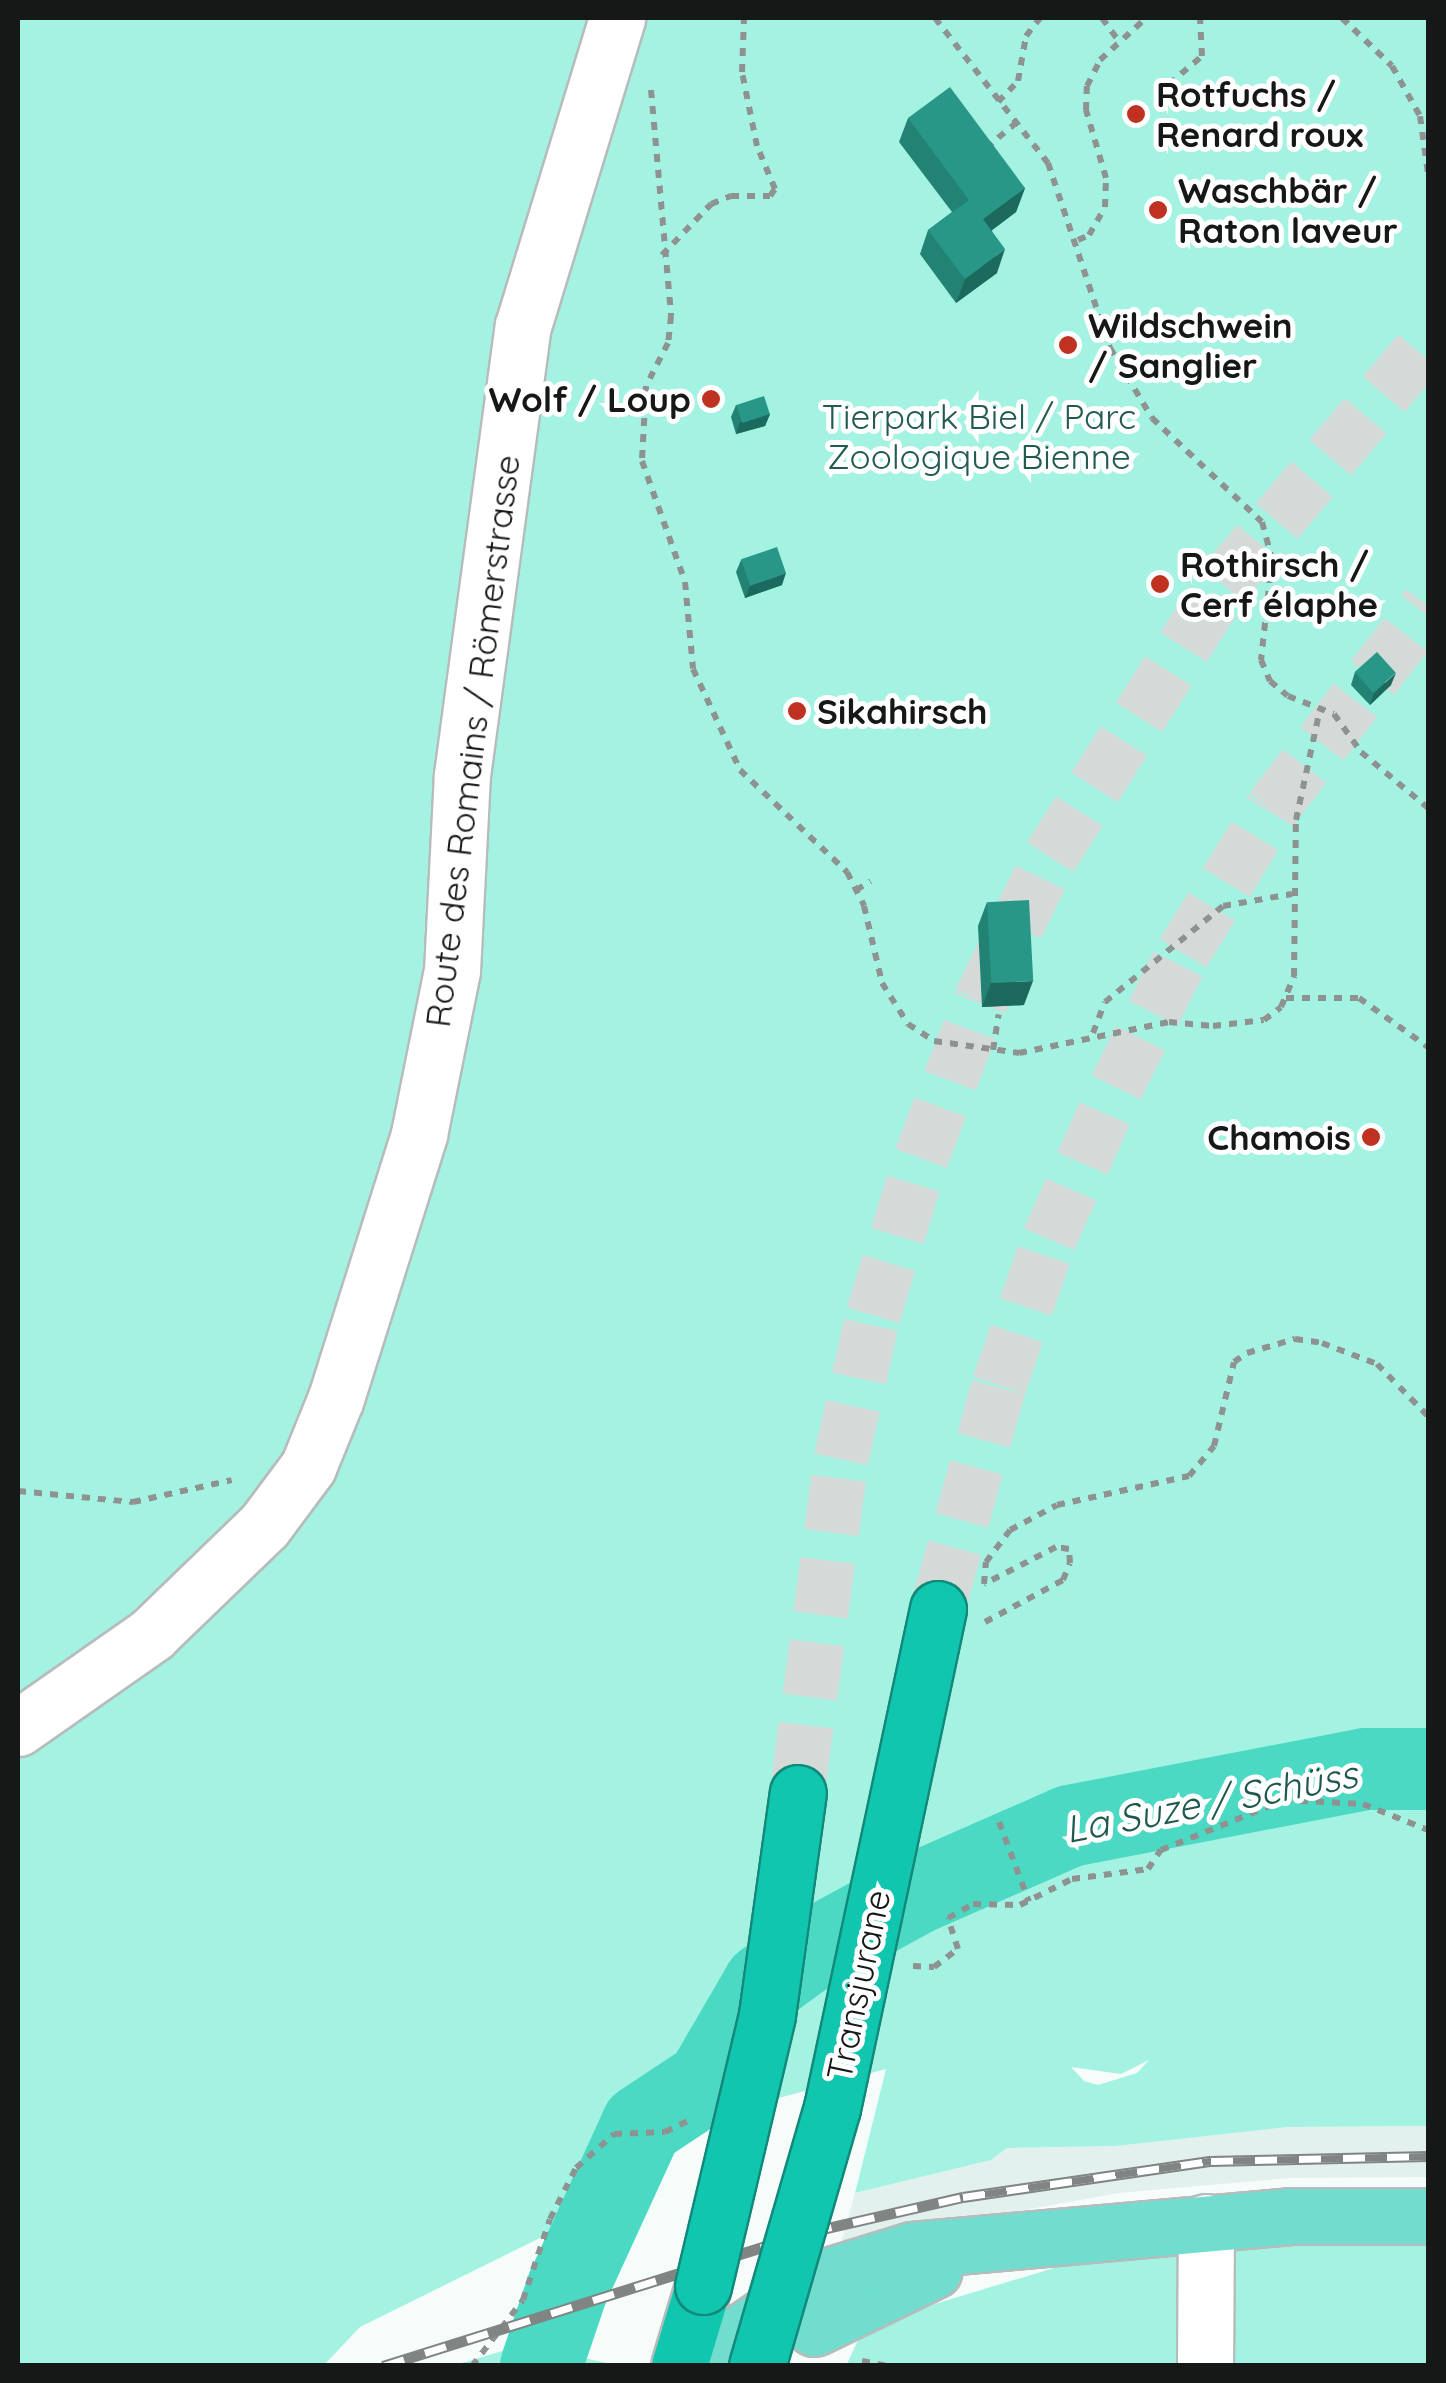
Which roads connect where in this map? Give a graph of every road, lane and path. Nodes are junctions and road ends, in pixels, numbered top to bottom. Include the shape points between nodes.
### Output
1 (617, 18) edge
2 (744, 18) edge
3 (936, 18) edge
4 (1040, 18) edge
5 (1102, 18) edge
6 (1146, 18) edge
7 (1200, 18) edge
8 (1342, 18) edge
9 (1119, 41) junction
10 (650, 71) dead end
11 (1169, 84) dead end
12 (998, 102) junction
13 (1016, 123) junction
14 (981, 152) edge
15 (1428, 174) edge
16 (1078, 240) junction
17 (662, 255) junction
18 (1320, 709) junction
19 (1428, 808) edge
20 (872, 880) dead end
21 (856, 890) junction
22 (1292, 894) junction
23 (1286, 998) junction
24 (999, 1014) dead end
25 (1093, 1034) junction
26 (1428, 1047) edge
27 (993, 1050) junction
28 (1428, 1416) edge
29 (237, 1478) dead end
30 (18, 1491) edge
31 (952, 1610) joint
32 (18, 1728) edge
33 (798, 1786) tunnel mouth
34 (999, 1822) dead end
35 (1428, 1830) edge
36 (1029, 1902) junction
37 (902, 1966) dead end
38 (696, 2114) dead end
39 (1428, 2216) edge
40 (1206, 2222) junction
41 (992, 2245) junction
42 (814, 2328) dead end
43 (863, 2361) dead end
44 (472, 2366) edge
45 (679, 2366) edge
46 (692, 2366) edge
47 (757, 2366) edge
48 (888, 2366) edge
49 (1205, 2366) edge

1 - 32 street, Route des Romains / Römerstrasse via 524,326 462,775 452,971 418,1134 336,1398 308,1467 264,1526 152,1634
2 - 17 path via 742,72 757,146 775,189 712,204
3 - 12 path
4 - 12 path via 1026,36 1018,81
5 - 9 path
6 - 9 path
7 - 11 path via 1202,56
8 - 15 path via 1392,66 1420,116
9 - 16 path via 1087,86 1086,110 1106,178 1105,207 1089,235
10 - 17 path
12 - 13 path
13 - 14 path
13 - 16 path via 1048,163
16 - 18 path via 1110,348 1152,418 1262,522 1272,559 1261,660 1270,681
17 - 21 path via 671,316 668,344 646,386 642,461 685,582 702,700 740,770 846,872
18 - 19 path via 1334,714 1361,752
18 - 22 path via 1296,820
20 - 21 path
21 - 27 path via 882,983 908,1024 934,1042
22 - 23 path via 1297,956
22 - 25 path via 1223,906 1104,1002
23 - 25 path via 1264,1020 1169,1022
23 - 26 path via 1359,998
24 - 27 path
25 - 27 path via 1019,1052
28 - 31 path via 1377,1364 1333,1348 1295,1339 1247,1353 1234,1362 1214,1446 1189,1476 1057,1505 1010,1530 986,1562 984,1584 1056,1547 1068,1549 1063,1580
29 - 30 path via 132,1502
31 - 47 highway, Transjurane, bridge via 832,2108
33 - 45 highway, bridge via 748,2110
34 - 36 path
35 - 36 path via 1363,1804 1284,1800 1161,1850 1148,1870 1072,1879
36 - 37 path via 973,1904 948,1918 958,1950 934,1967
38 - 44 path via 665,2132 614,2134 576,2168 550,2218 523,2300
39 - 40 main road
40 - 41 main road
40 - 49 street
41 - 42 main road
41 - 46 main road via 912,2250 855,2264 764,2312
43 - 48 path

